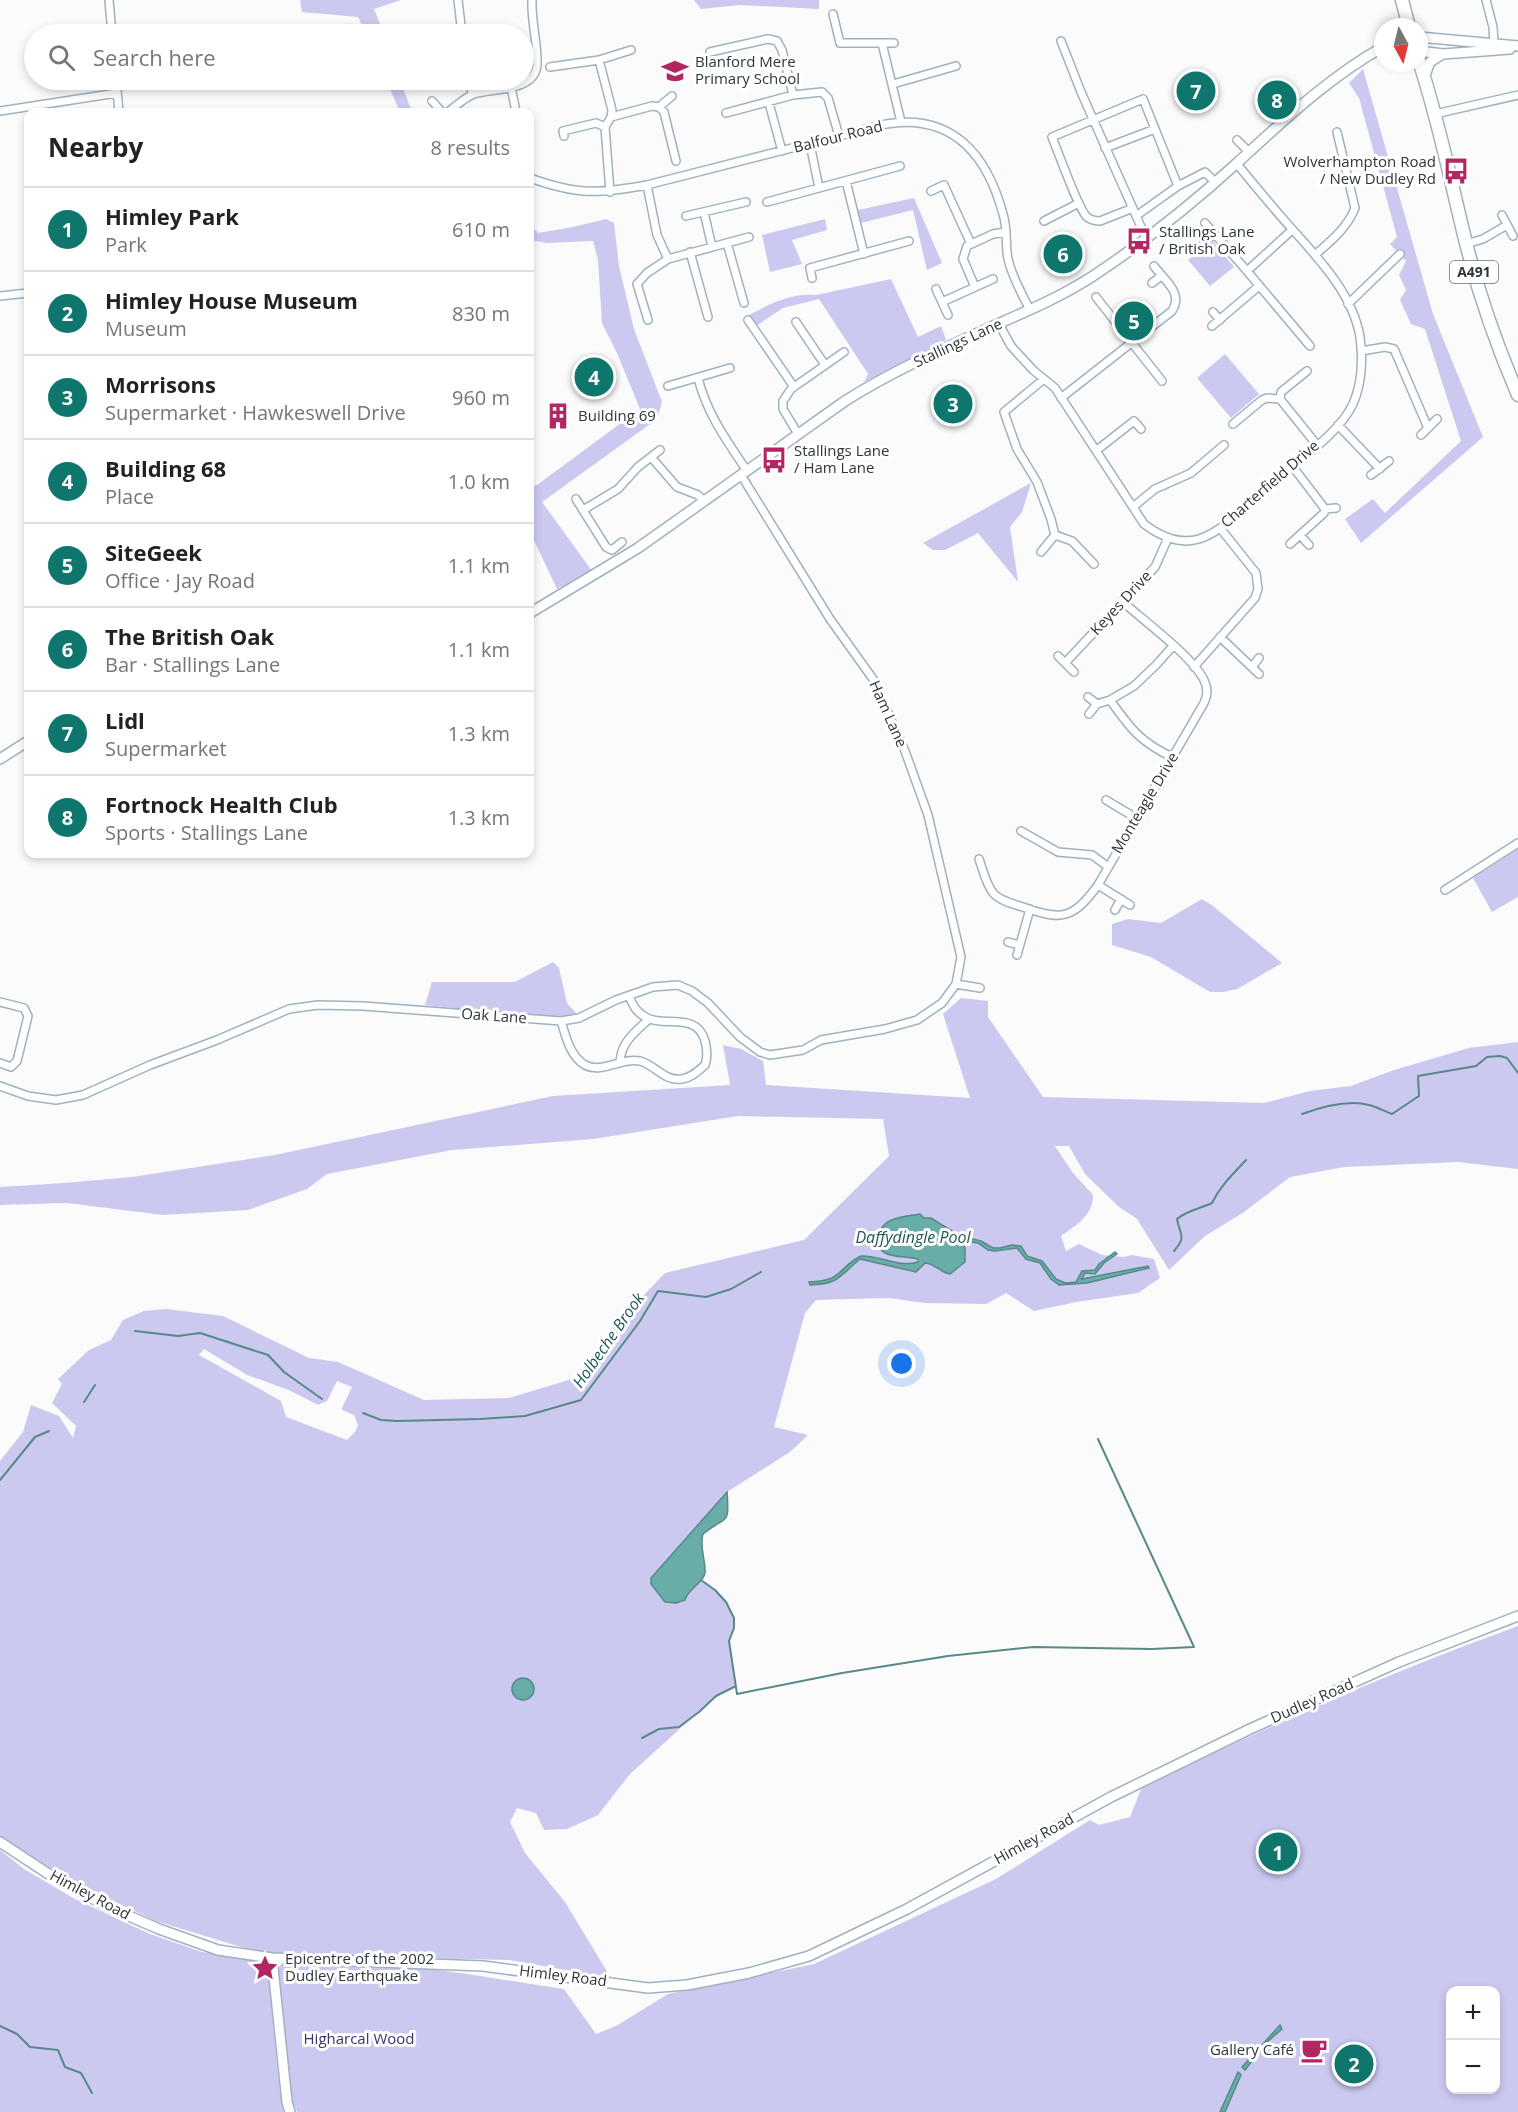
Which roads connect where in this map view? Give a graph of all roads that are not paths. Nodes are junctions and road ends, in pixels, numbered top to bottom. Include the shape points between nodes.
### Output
1 (109, 0) edge
2 (458, 0) edge
3 (532, 0) edge
4 (1486, 0) edge
5 (833, 15) dead end
6 (111, 24) edge
7 (461, 24) edge
8 (534, 24) edge
9 (534, 26) edge
10 (1428, 38) edge
11 (1061, 41) dead end
12 (882, 43) junction
13 (894, 43) dead end
14 (1494, 43) junction
15 (1518, 47) edge
16 (631, 50) dead end
17 (711, 52) dead end
18 (1374, 52) edge
19 (1428, 52) edge
20 (1371, 54) junction
21 (1374, 54) edge
22 (1443, 54) junction
23 (599, 60) junction
24 (956, 66) dead end
25 (550, 67) dead end
26 (1422, 72) edge
27 (534, 76) edge
28 (1424, 78) junction
29 (893, 84) junction
30 (117, 90) edge
31 (471, 90) edge
32 (494, 90) edge
33 (512, 90) edge
34 (117, 93) junction
35 (472, 94) junction
36 (793, 95) junction
37 (1518, 95) edge
38 (672, 96) dead end
39 (432, 101) dead end
40 (769, 103) junction
41 (659, 107) junction
42 (119, 108) edge
43 (438, 108) edge
44 (453, 108) edge
45 (515, 108) edge
46 (0, 111) edge
47 (726, 113) dead end
48 (1435, 114) junction
49 (611, 117) junction
50 (1093, 120) junction
51 (901, 122) junction
52 (605, 127) junction
53 (1155, 129) junction
54 (1337, 132) dead end
55 (564, 136) dead end
56 (839, 136) junction
57 (1237, 140) dead end
58 (810, 144) junction
59 (1106, 148) junction
60 (782, 151) junction
61 (1249, 152) junction
62 (676, 161) dead end
63 (1237, 164) junction
64 (900, 166) dead end
65 (534, 179) edge
66 (846, 181) junction
67 (1215, 182) junction
68 (647, 185) junction
69 (1178, 186) junction
70 (819, 188) junction
71 (931, 191) dead end
72 (610, 192) junction
73 (746, 202) dead end
74 (767, 202) dead end
75 (1079, 203) junction
76 (704, 212) junction
77 (1134, 212) junction
78 (1502, 214) dead end
79 (686, 216) dead end
80 (1044, 221) dead end
81 (1205, 223) dead end
82 (1507, 225) junction
83 (1292, 230) junction
84 (1006, 232) junction
85 (1214, 234) junction
86 (1513, 236) dead end
87 (749, 237) dead end
88 (1146, 238) junction
89 (909, 241) dead end
90 (1204, 241) dead end
91 (727, 243) junction
92 (971, 244) junction
93 (1466, 244) junction
94 (712, 247) junction
95 (690, 252) junction
96 (864, 254) junction
97 (1316, 254) junction
98 (1400, 254) dead end
99 (668, 259) junction
100 (1154, 266) dead end
101 (1247, 271) junction
102 (1161, 276) junction
103 (812, 278) dead end
104 (993, 279) dead end
105 (1152, 283) dead end
106 (1259, 286) junction
107 (975, 287) junction
108 (936, 289) dead end
109 (24, 293) edge
110 (0, 296) edge
111 (1096, 297) dead end
112 (942, 302) junction
113 (744, 303) dead end
114 (1348, 304) junction
115 (1030, 310) junction
116 (1213, 312) dead end
117 (948, 315) dead end
118 (708, 317) dead end
119 (748, 320) dead end
120 (1220, 320) junction
121 (648, 321) dead end
122 (796, 322) dead end
123 (999, 324) junction
124 (1212, 326) dead end
125 (1311, 329) dead end
126 (1303, 336) junction
127 (1133, 342) junction
128 (1310, 346) dead end
129 (1361, 351) junction
130 (843, 352) dead end
131 (825, 365) junction
132 (730, 368) dead end
133 (1306, 371) dead end
134 (698, 378) junction
135 (1044, 379) junction
136 (1162, 381) dead end
137 (668, 386) dead end
138 (794, 387) junction
139 (1518, 395) edge
140 (1061, 398) junction
141 (1280, 399) junction
142 (1437, 420) dead end
143 (1233, 424) dead end
144 (1338, 425) junction
145 (1428, 428) junction
146 (1141, 429) dead end
147 (798, 434) junction
148 (1421, 435) dead end
149 (1224, 445) dead end
150 (1317, 445) junction
151 (660, 450) dead end
152 (1097, 450) junction
153 (651, 457) junction
154 (1389, 461) dead end
155 (1293, 467) junction
156 (1380, 469) junction
157 (744, 473) junction
158 (1371, 476) dead end
159 (576, 499) dead end
160 (704, 501) junction
161 (1133, 507) junction
162 (1336, 508) dead end
163 (583, 510) junction
164 (1325, 510) junction
165 (1220, 528) junction
166 (1055, 535) junction
167 (1300, 535) junction
168 (1168, 538) junction
169 (622, 542) dead end
170 (1290, 544) dead end
171 (1309, 545) dead end
172 (1041, 552) dead end
173 (1094, 564) dead end
174 (1123, 602) junction
175 (534, 611) edge
176 (1220, 637) junction
177 (1173, 646) junction
178 (1058, 656) dead end
179 (1259, 658) dead end
180 (1065, 663) junction
181 (1194, 667) junction
182 (1252, 667) junction
183 (1074, 672) dead end
184 (1259, 674) dead end
185 (1088, 697) dead end
186 (1110, 700) junction
187 (1097, 704) junction
188 (1089, 714) dead end
189 (24, 744) edge
190 (1172, 757) junction
191 (0, 759) edge
192 (1106, 800) dead end
193 (1136, 818) junction
194 (1021, 831) dead end
195 (1518, 843) edge
196 (979, 859) dead end
197 (1107, 866) junction
198 (1098, 885) junction
199 (1445, 890) dead end
200 (1121, 899) junction
201 (1130, 905) dead end
202 (1030, 909) junction
203 (1115, 910) dead end
204 (1008, 942) dead end
205 (1019, 945) junction
206 (1017, 955) dead end
207 (956, 984) junction
208 (980, 988) dead end
209 (629, 996) junction
210 (0, 1002) edge
211 (649, 1019) junction
212 (561, 1021) junction
213 (621, 1062) junction
214 (0, 1063) edge
215 (0, 1086) edge
216 (1518, 1616) edge
217 (1111, 1797) joint
218 (0, 1842) edge
219 (273, 1958) junction
220 (291, 2112) edge

1 - 6 street
2 - 7 street
3 - 8 street
4 - 14 street
5 - 12 street via 840,43
9 - 27 street
10 - 14 main road
11 - 50 street
12 - 13 street
12 - 29 street
14 - 15 main road
15 - 22 main road
16 - 23 street
17 - 36 street via 768,39 777,41
18 - 20 main road, Stallings Lane
19 - 22 main road
20 - 21 main road, Stallings Lane
20 - 61 main road, Stallings Lane
22 - 28 main road via 1430,62
23 - 25 street
23 - 49 street
24 - 29 street
26 - 28 highway, A491
28 - 48 highway, A491
29 - 51 street
30 - 34 street
31 - 35 street
32 - 35 street
33 - 45 street
34 - 42 street
34 - 46 street
35 - 44 street
36 - 40 street
36 - 56 street via 819,91 826,95
37 - 48 street
38 - 41 street
39 - 43 street
40 - 47 street
40 - 60 street
41 - 49 street
41 - 62 street via 664,112
48 - 93 highway, A491
49 - 52 street
50 - 53 street via 1143,99
50 - 59 street
50 - 75 street via 1053,137
51 - 56 street, Balfour Road
51 - 84 street, Balfour Road via 930,125 965,142 982,161 1003,213
52 - 55 street via 596,123 563,131
52 - 72 street
53 - 59 street
53 - 69 street
54 - 97 street via 1355,208 1339,234
56 - 58 street, Balfour Road
57 - 61 street
58 - 60 street, Balfour Road
58 - 70 street
59 - 77 street
60 - 68 street, Balfour Road
61 - 63 main road, Stallings Lane
63 - 67 main road, Stallings Lane
63 - 83 street, Charterfield Drive
64 - 66 street
65 - 72 street, Balfour Road via 564,189
66 - 70 street
66 - 96 street
67 - 69 street via 1205,172
67 - 88 main road, Stallings Lane
68 - 72 street, Balfour Road
68 - 99 street via 657,235
69 - 77 street
70 - 74 street
71 - 92 street via 944,185
73 - 76 street
75 - 77 street via 1086,217 1096,221
75 - 80 street
76 - 79 street
76 - 94 street
77 - 88 street
78 - 82 street
81 - 85 street
82 - 86 street
82 - 93 street
83 - 97 street, Charterfield Drive
83 - 101 street
84 - 92 street
84 - 115 street, Balfour Road via 1012,274
85 - 90 street
85 - 101 street
87 - 91 street
88 - 115 main road, Stallings Lane via 1086,280
89 - 96 street
91 - 94 street
91 - 113 street
92 - 107 street via 963,259
93 - 139 highway, A491 via 1486,312
94 - 95 street
95 - 99 street
95 - 118 street via 701,307
96 - 103 street via 810,268
97 - 114 street, Charterfield Drive
98 - 114 street
99 - 121 street via 637,284
100 - 102 street
101 - 106 street
102 - 105 street
102 - 127 street via 1177,296 1174,308
104 - 107 street
106 - 120 street
106 - 126 street
107 - 112 street
108 - 112 street
109 - 110 street
111 - 127 street
112 - 117 street
114 - 129 street, Charterfield Drive
115 - 123 main road, Stallings Lane
116 - 120 street
119 - 138 street
120 - 124 street
122 - 131 street
123 - 135 street via 1011,346
123 - 147 main road, Stallings Lane via 880,379
125 - 126 street
126 - 128 street
127 - 136 street
127 - 140 street
129 - 144 street, Charterfield Drive via 1358,388 1353,404
129 - 145 street via 1385,346 1394,349
130 - 131 street
131 - 138 street
132 - 134 street
133 - 141 street via 1281,392
134 - 137 street
134 - 157 street, Ham Lane via 705,404
135 - 140 street
135 - 166 street via 1004,412 1017,449 1037,482
138 - 147 street via 786,396 783,409
140 - 152 street
141 - 143 street via 1262,400
141 - 150 street
142 - 145 street
144 - 150 street, Charterfield Drive
144 - 156 street
145 - 148 street
146 - 152 street via 1134,421
147 - 157 main road, Stallings Lane
149 - 161 street via 1191,473 1155,489
150 - 155 street, Charterfield Drive
151 - 153 street
152 - 161 street
153 - 160 street via 677,487
153 - 163 street via 618,489
154 - 156 street
155 - 164 street
155 - 165 street, Charterfield Drive
156 - 158 street
157 - 160 main road, Stallings Lane
157 - 207 street, Ham Lane via 830,619 873,679 905,752 928,815 961,957
159 - 163 street
160 - 175 main road, Stallings Lane via 605,569
161 - 168 street via 1144,524
162 - 164 street
163 - 169 street via 606,547 612,550
164 - 167 street
165 - 168 street, Charterfield Drive via 1191,540
165 - 176 street via 1256,573 1258,589 1255,598
166 - 172 street
166 - 173 street via 1072,541
167 - 170 street
167 - 171 street
168 - 174 street, Keyes Drive via 1155,567
174 - 177 street, Monteagle Drive
174 - 180 street, Keyes Drive
176 - 181 street
176 - 182 street
177 - 181 street, Monteagle Drive
177 - 186 street via 1134,686
178 - 180 street
179 - 182 street
180 - 183 street
181 - 190 street, Monteagle Drive via 1204,681 1206,699
182 - 184 street
185 - 187 street
186 - 187 street
186 - 190 street via 1143,741
187 - 188 street
189 - 191 main road
190 - 193 street, Monteagle Drive
192 - 193 street
193 - 197 street, Monteagle Drive
194 - 197 street via 1058,852 1092,855
195 - 199 street
196 - 202 street, Monteagle Drive via 994,894
197 - 198 street, Monteagle Drive
198 - 200 street
198 - 202 street, Monteagle Drive via 1084,904 1064,915
200 - 201 street
200 - 203 street
202 - 205 street
204 - 205 street
205 - 206 street
207 - 208 street
207 - 209 street, Oak Lane via 942,1003 917,1020 770,1055 740,1037 708,1003 678,985 653,987
209 - 211 street via 633,1007
209 - 212 street, Oak Lane via 579,1018
210 - 214 street via 24,1008 28,1016 17,1061 11,1067
211 - 213 street via 625,1042
211 - 213 street via 689,1023 700,1031 707,1052 705,1065 682,1079 666,1077 643,1062
212 - 213 street via 573,1055 579,1061 597,1068
212 - 215 street, Oak Lane via 318,1005 289,1009 83,1095 56,1100
216 - 217 main road, Dudley Road via 1399,1662
217 - 219 main road, Himley Road via 864,1930 808,1956 748,1973 648,1988 483,1966
218 - 219 main road, Himley Road via 106,1906 159,1929 218,1950
219 - 220 main road

